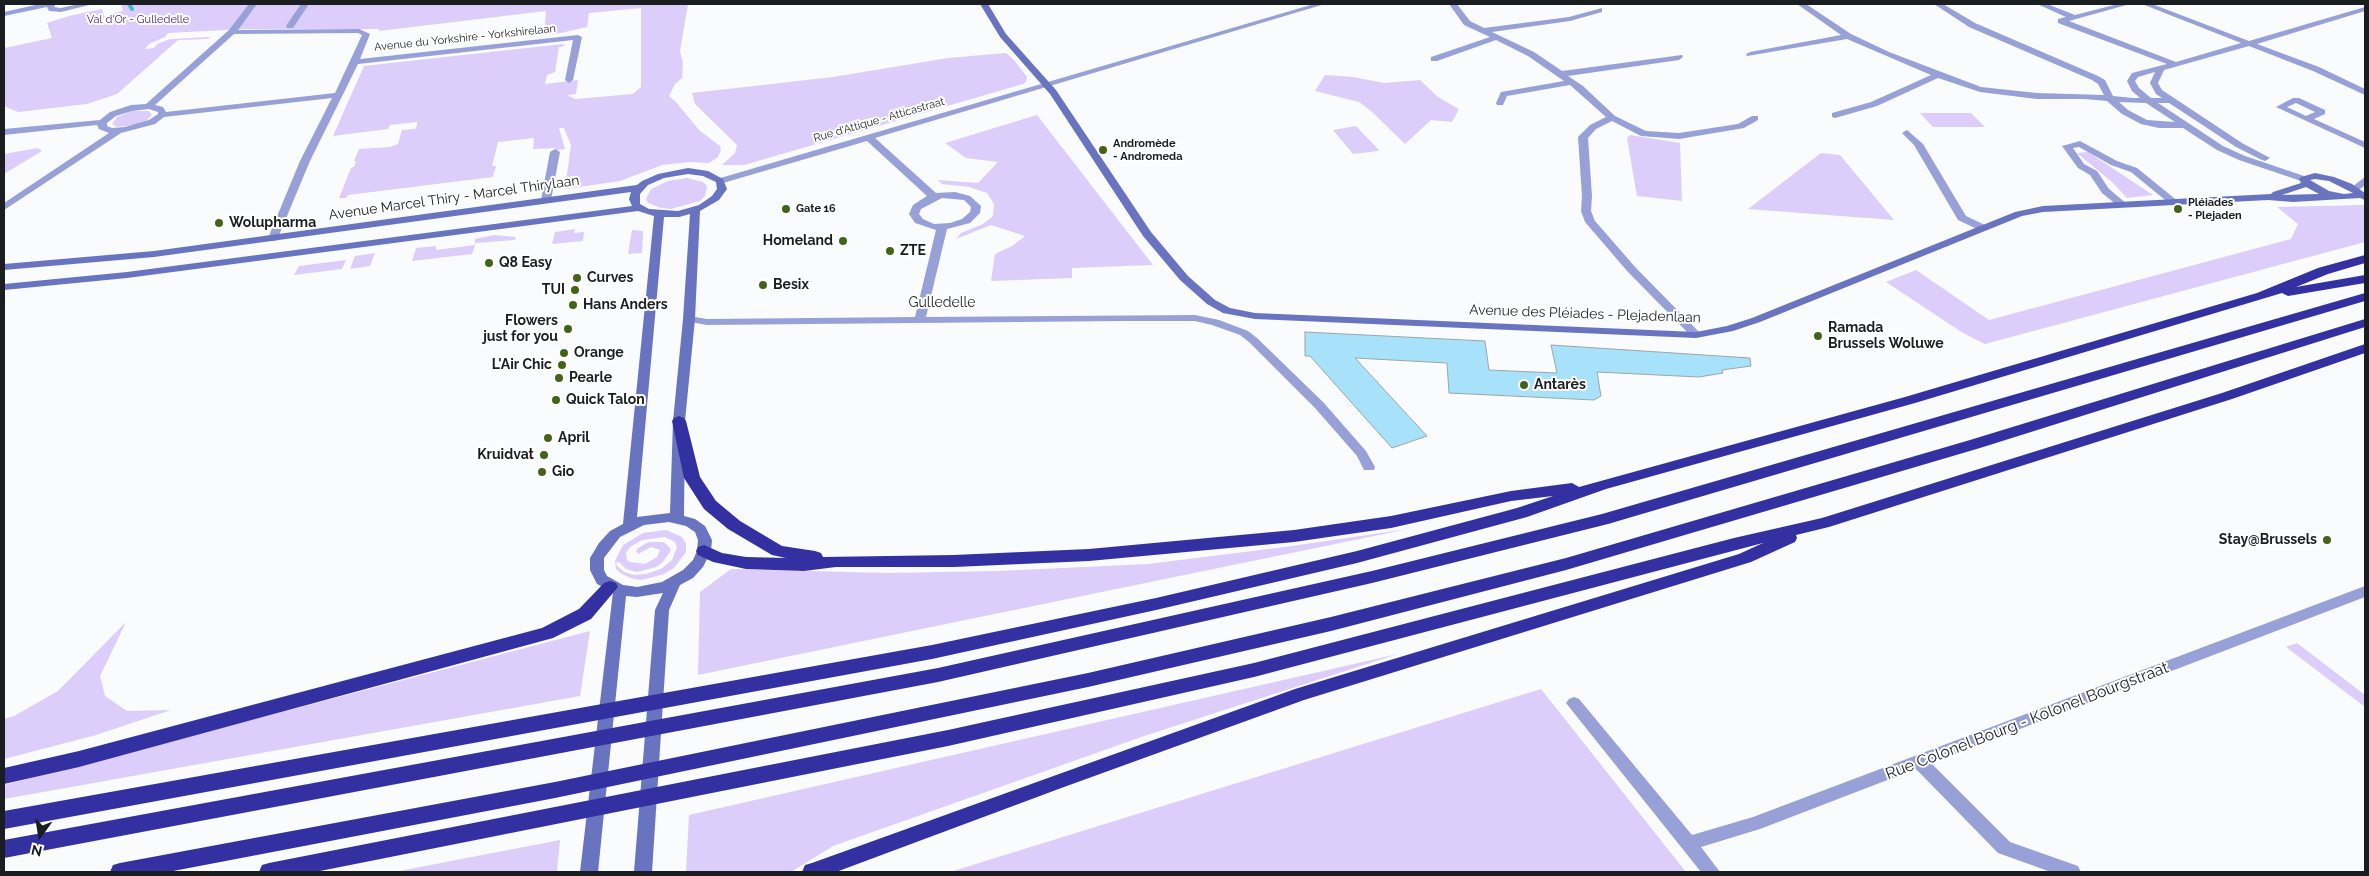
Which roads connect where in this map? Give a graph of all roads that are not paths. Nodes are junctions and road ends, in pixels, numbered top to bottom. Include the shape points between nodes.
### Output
1 (51, 4) edge
2 (89, 4) edge
3 (253, 4) edge
4 (305, 4) edge
5 (984, 4) edge
6 (1294, 4) edge
7 (1321, 4) edge
8 (1453, 4) edge
9 (1801, 4) edge
10 (1938, 4) edge
11 (2041, 4) edge
12 (2126, 4) edge
13 (2146, 4) edge
14 (2365, 9) edge
15 (1599, 10) dead end
16 (4, 14) edge
17 (2073, 17) junction
18 (290, 26) dead end
19 (581, 28) dead end
20 (1483, 31) junction
21 (232, 32) junction
22 (1848, 36) junction
23 (578, 37) junction
24 (1495, 38) junction
25 (2250, 44) junction
26 (1160, 51) junction
27 (1750, 54) dead end
28 (1679, 57) dead end
29 (1434, 59) dead end
30 (355, 62) junction
31 (2176, 65) junction
32 (2160, 69) junction
33 (1561, 74) junction
34 (1938, 75) junction
35 (569, 80) dead end
36 (1571, 82) junction
37 (1046, 85) junction
38 (2363, 90) edge
39 (338, 95) junction
40 (2110, 99) junction
41 (2171, 100) junction
42 (2150, 102) junction
43 (1500, 103) dead end
44 (149, 106) junction
45 (1835, 114) dead end
46 (162, 115) junction
47 (1612, 118) junction
48 (1756, 118) dead end
49 (2306, 119) dead end
50 (102, 122) junction
51 (2206, 124) junction
52 (2186, 125) junction
53 (118, 131) junction
54 (4, 132) edge
55 (1907, 133) dead end
56 (868, 137) junction
57 (2365, 146) edge
58 (555, 152) dead end
59 (2309, 180) junction
60 (2365, 180) edge
61 (720, 181) junction
62 (640, 188) junction
63 (2360, 194) edge
64 (2338, 196) junction
65 (934, 197) junction
66 (2268, 197) junction
67 (546, 200) junction
68 (2174, 202) junction
69 (2122, 204) junction
70 (4, 207) edge
71 (639, 208) junction
72 (695, 210) junction
73 (659, 214) junction
74 (942, 227) junction
75 (1983, 228) junction
76 (273, 238) junction
77 (2365, 259) edge
78 (4, 267) edge
79 (2365, 279) edge
80 (4, 287) edge
81 (2262, 296) junction
82 (2365, 297) edge
83 (920, 318) junction
84 (689, 319) junction
85 (2365, 323) edge
86 (1696, 335) junction
87 (2365, 348) edge
88 (679, 421) junction
89 (1369, 467) dead end
90 (1601, 485) junction
91 (677, 518) junction
92 (1823, 524) junction
93 (630, 526) junction
94 (704, 551) junction
95 (836, 561) junction
96 (674, 583) junction
97 (615, 588) junction
98 (2365, 591) edge
99 (1574, 703) dead end
100 (1919, 762) junction
101 (4, 776) edge
102 (4, 820) edge
103 (1688, 844) junction
104 (4, 849) edge
105 (120, 872) edge
106 (269, 872) edge
107 (589, 872) edge
108 (643, 872) edge
109 (812, 872) edge
110 (1710, 872) edge
111 (2072, 872) edge

1 - 2 street via 50,8 61,10
1 - 16 street
3 - 21 street
4 - 18 street
5 - 37 main road via 1003,35
6 - 26 street via 1164,41
7 - 26 street, Rue d'Attique - Atticastraat
8 - 20 street via 1468,23
9 - 22 street
10 - 40 street via 1972,25 2096,78 2102,82
11 - 17 street
12 - 17 street
13 - 25 street
14 - 25 street
15 - 20 street via 1570,19
17 - 31 street via 2061,20
19 - 23 street
20 - 24 street
21 - 30 street, Avenue du Yorkshire - Yorkshirelaan via 359,31 366,37
21 - 44 street
22 - 27 street
22 - 34 street
23 - 30 street, Avenue du Yorkshire - Yorkshirelaan
23 - 35 street
24 - 29 street
24 - 33 street via 1531,54
25 - 31 street
25 - 38 street
26 - 37 street, Rue d'Attique - Atticastraat
28 - 33 street
30 - 39 street, Avenue du Yorkshire - Yorkshirelaan
31 - 32 street
32 - 41 street via 2154,83 2159,92
32 - 42 street via 2135,75 2131,81
33 - 36 street
34 - 40 street via 1980,89 2010,94
34 - 45 street via 1874,104
36 - 43 street via 1504,94
36 - 47 street
37 - 56 street, Rue d'Attique - Atticastraat
37 - 86 main road, Avenue des Pléiades - Plejadenlaan via 1147,234 1184,278 1226,311 1277,317
39 - 46 street
39 - 76 street, Avenue du Yorkshire - Yorkshirelaan via 305,161
40 - 42 street
40 - 52 street via 2136,119 2159,125
41 - 42 street
41 - 51 street
42 - 52 street
44 - 46 street via 160,109
44 - 50 street via 121,111
46 - 53 street via 145,126
47 - 48 street via 1644,134 1660,136 1741,126
47 - 86 street via 1593,127 1583,137 1586,211 1590,222
49 - 57 street
50 - 53 street via 102,128
50 - 54 street
51 - 52 street
51 - 59 street via 2252,152
52 - 59 street via 2220,148 2242,158
53 - 70 street
55 - 75 street via 1918,144 1962,218
56 - 61 street, Rue d'Attique - Atticastraat
56 - 65 street
58 - 67 street
59 - 63 main road via 2332,179
59 - 64 main road via 2326,194
59 - 66 main road, Avenue des Pléiades - Plejadenlaan
60 - 63 street
61 - 62 main road via 705,173 679,172 652,179
61 - 72 main road via 722,189 716,198
62 - 67 main road, Avenue Marcel Thiry - Marcel Thirylaan
62 - 71 main road via 634,199
63 - 64 main road, Avenue des Pléiades - Plejadenlaan
64 - 66 main road, Avenue des Pléiades - Plejadenlaan
65 - 74 street via 920,204 914,214 925,225
65 - 74 street via 962,196 976,206 975,213 966,221
66 - 68 main road, Avenue des Pléiades - Plejadenlaan
67 - 76 main road, Avenue Marcel Thiry - Marcel Thirylaan
68 - 69 main road, Avenue des Pléiades - Plejadenlaan
68 - 69 street via 2134,170 2080,144 2067,146 2082,166 2094,173 2105,191
69 - 75 main road, Avenue des Pléiades - Plejadenlaan via 2043,209
71 - 73 main road
71 - 80 main road via 127,275
72 - 73 main road
72 - 84 main road
73 - 93 main road
74 - 83 street
75 - 86 main road, Avenue des Pléiades - Plejadenlaan via 1756,320
76 - 78 main road, Avenue Marcel Thiry - Marcel Thirylaan via 136,256
77 - 81 highway via 2323,271
79 - 81 highway
81 - 90 highway via 1910,400
82 - 104 highway via 1602,520 1372,577 938,674
83 - 84 street, Gulledelle via 706,322
83 - 89 street, Gulledelle via 1196,318 1232,327 1253,340 1319,405 1362,454
84 - 88 main road
85 - 105 highway via 1975,444 1566,564 1332,624 1088,680 564,788
87 - 92 highway via 2209,402
88 - 91 main road
88 - 95 highway via 692,478 702,495 722,516 778,551
90 - 95 highway via 1511,496 1390,522 1274,538 1089,555
90 - 102 highway via 1521,513 1357,557 932,652
91 - 93 main road via 652,518
91 - 94 main road via 700,530
92 - 106 highway via 1734,544 1245,672 948,738
92 - 109 highway via 1746,558 1301,694
93 - 97 main road via 615,534 597,558 597,570 602,580
94 - 95 highway via 719,558 746,563 804,565
94 - 96 main road via 688,574
96 - 97 main road via 646,591
96 - 108 main road via 662,610
97 - 101 highway via 585,614 547,634 79,759
97 - 107 main road via 612,667
98 - 100 street, Rue Colonel Bourg - Kolonel Bourgstraat
99 - 103 street
100 - 103 street, Rue Colonel Bourg - Kolonel Bourgstraat via 1754,824
100 - 111 street via 2004,848
103 - 110 street

